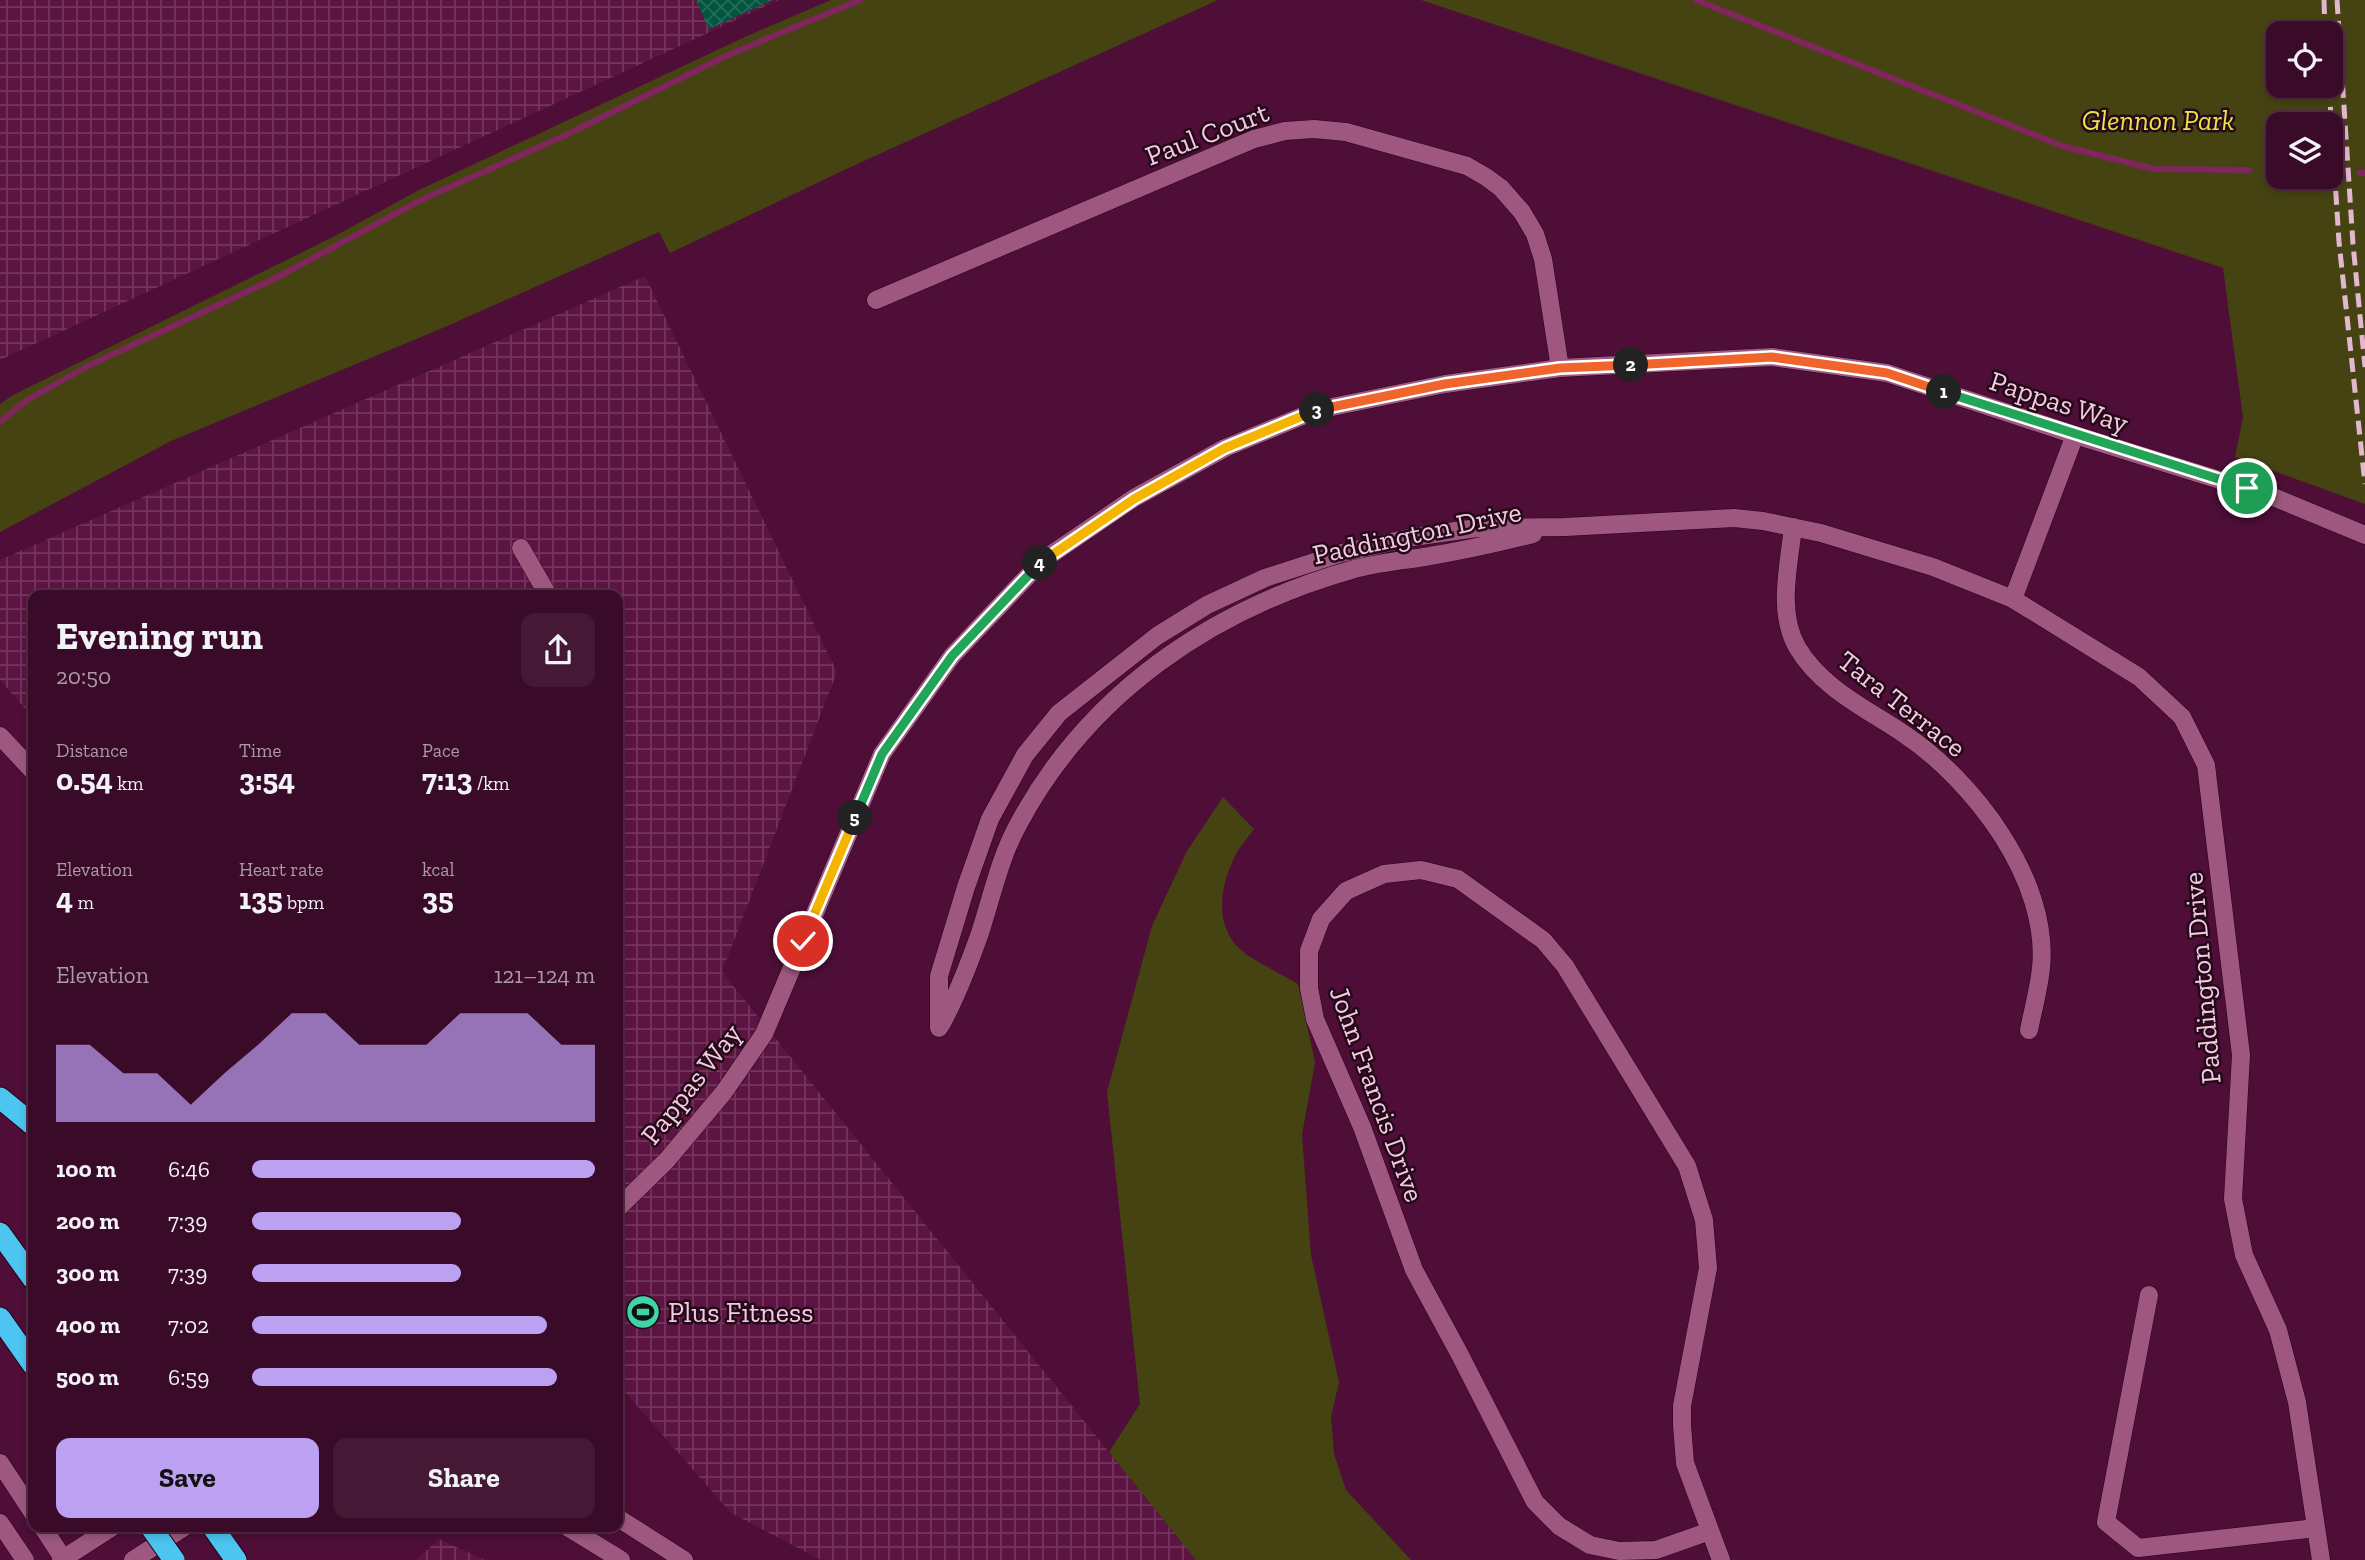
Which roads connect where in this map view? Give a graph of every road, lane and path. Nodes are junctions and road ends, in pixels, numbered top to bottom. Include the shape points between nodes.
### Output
1 (876, 300) dead end
2 (1560, 368) junction
3 (2074, 435) junction
4 (1565, 527) junction
5 (1793, 527) junction
6 (2365, 535) edge
7 (521, 548) dead end
8 (545, 590) edge
9 (2013, 599) junction
10 (0, 736) edge
11 (28, 766) edge
12 (2029, 1030) dead end
13 (0, 1098) edge
14 (28, 1121) edge
15 (623, 1203) edge
16 (0, 1233) edge
17 (28, 1272) edge
18 (2149, 1295) dead end
19 (0, 1318) edge
20 (28, 1357) edge
21 (0, 1463) edge
22 (28, 1500) edge
23 (623, 1521) edge
24 (0, 1523) edge
25 (2316, 1528) junction
26 (1710, 1531) junction
27 (46, 1532) edge
28 (105, 1532) edge
29 (154, 1532) edge
30 (177, 1532) edge
31 (216, 1532) edge
32 (576, 1532) edge
33 (231, 1553) edge
34 (25, 1560) edge
35 (63, 1560) edge
36 (133, 1560) edge
37 (174, 1560) edge
38 (621, 1560) edge
39 (684, 1560) edge
40 (1721, 1560) edge
41 (2321, 1560) edge

1 - 2 street, Paul Court via 1254,139 1285,131 1346,132 1467,166 1501,188 1535,234
2 - 3 street, Pappas Way via 1772,357 1887,373
2 - 15 street, Pappas Way via 1445,384 1317,410 1225,448 1134,499 1043,560 952,656 882,754 764,1034 724,1092 667,1160
3 - 6 street, Pappas Way via 2271,496
3 - 9 street
4 - 4 street, Paddington Drive via 1477,528 1413,537 1342,553 1265,578 1207,605 1157,636 1059,713 1025,755 990,819 939,976 939,1028 980,933 1005,850 1046,778 1083,729 1170,653 1227,618 1343,572
4 - 5 street, Paddington Drive via 1734,518
5 - 9 street, Paddington Drive via 1933,567
5 - 12 street, Tara Terrace via 1786,595 1788,624 1797,647 1839,692 1906,735 1973,797 2029,886 2039,927 2041,967
7 - 8 street
9 - 25 street, Paddington Drive via 2139,677 2182,717 2206,765 2241,1055 2233,1199 2244,1255 2278,1330 2297,1402
10 - 11 street
13 - 14 highway
16 - 17 highway
18 - 25 street via 2106,1522 2138,1548
19 - 20 highway
21 - 22 street
23 - 39 street
24 - 34 street
25 - 41 street, Paddington Drive
26 - 26 street, John Francis Drive via 1656,1550 1619,1551 1590,1545 1559,1526 1535,1502 1414,1270 1362,1127 1315,1019 1308,988 1310,951 1321,919 1346,891 1384,874 1421,870 1458,879 1543,940 1565,966 1686,1166 1704,1220 1708,1268 1682,1406 1685,1463
26 - 40 street, John Francis Drive
27 - 35 street
28 - 35 street
29 - 37 highway, bridge
30 - 36 street
31 - 33 highway
32 - 38 street

